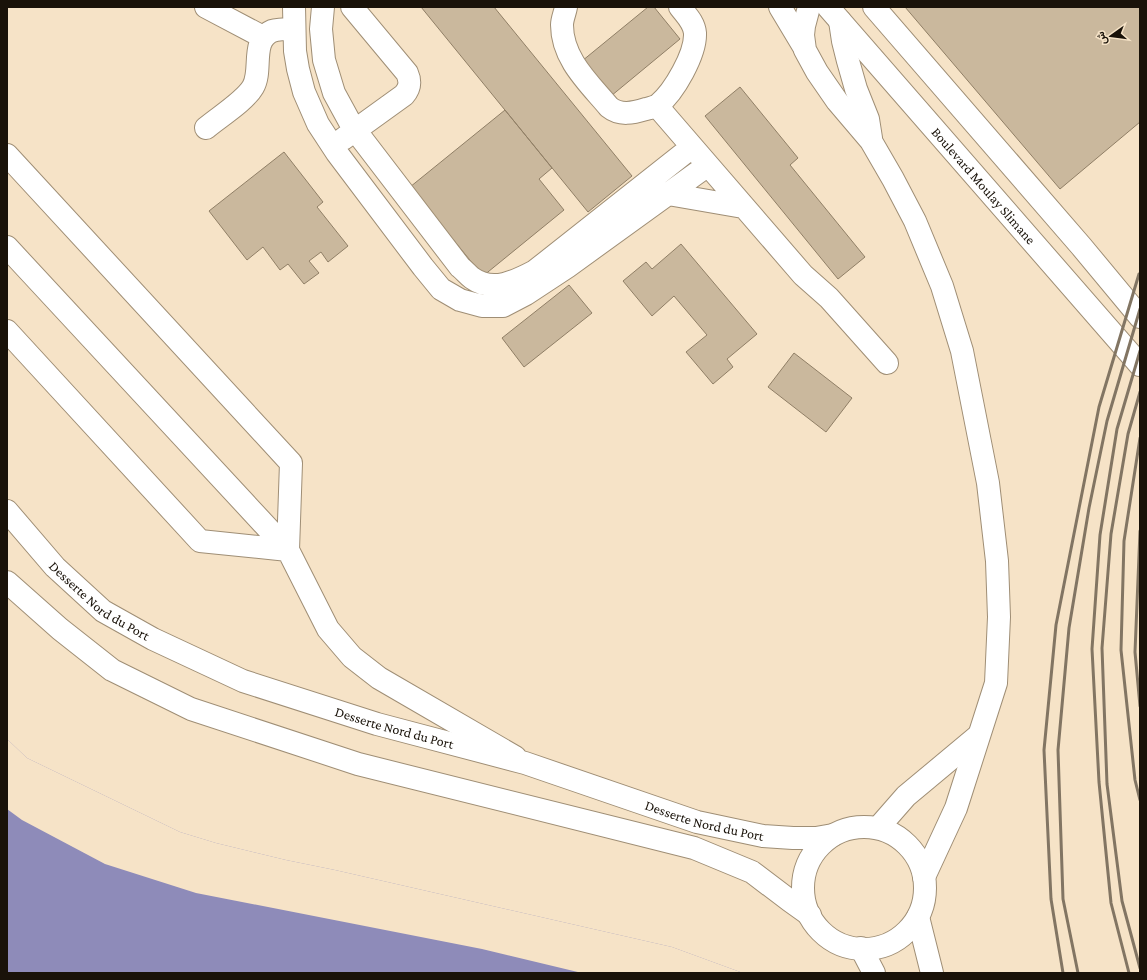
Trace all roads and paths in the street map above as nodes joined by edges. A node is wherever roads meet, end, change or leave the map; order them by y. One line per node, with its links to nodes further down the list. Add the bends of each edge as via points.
1 (206, 7): 12 (main road)
2 (294, 7): 11 (main road)
3 (322, 7): 16 (main road, via 324,60 334,93)
4 (352, 7): 16 (main road, via 406,73 410,85 404,95)
5 (566, 7): 14 (main road, via 562,24 566,49 609,107 624,114)
6 (680, 7): 14 (main road, via 692,22 695,32 694,45 681,74)
7 (780, 7): 13 (main road)
8 (809, 7): 13 (main road, via 803,36)
9 (874, 7): 26 (main road)
10 (837, 12): 17 (main road, via 856,89 868,119); 29 (main road, Boulevard Moulay Slimane)
11 (294, 28): 12 (main road, via 273,31); 18 (main road, via 295,51 304,92 318,124)
12 (263, 37): 15 (main road, via 258,47 257,73 253,87 244,98)
13 (805, 50): 17 (main road, via 837,101)
14 (657, 106): 19 (main road)
15 (206, 128)
16 (356, 130): 18 (main road); 25 (main road, via 460,267 472,278 498,285)
17 (871, 141): 33 (main road, via 915,221 942,286 962,351 988,483 997,561 999,617 996,682)
18 (333, 147): 25 (main road, via 441,289 460,300 482,306 503,306)
19 (692, 147): 21 (main road); 25 (main road)
20 (7, 155): 31 (main road, via 291,463)
21 (708, 165): 22 (main road); 23 (main road)
22 (668, 194): 23 (main road); 25 (main road, via 567,267)
23 (743, 206): 28 (main road, via 802,275 829,298)
24 (7, 247): 31 (main road)
25 (540, 276)
26 (1140, 317)
27 (7, 331): 31 (main road, via 200,541)
28 (887, 363)
29 (1140, 365)
30 (7, 510): 34 (main road, Desserte Nord du Port, via 55,567 103,611 154,639 243,681 377,724)
31 (288, 550): 34 (main road, via 328,629 352,657 378,678)
32 (7, 582): 38 (main road, via 112,670 191,708 358,764 694,848 752,872)
33 (978, 736): 35 (main road, via 906,796); 37 (main road, via 956,808)
34 (525, 763): 36 (main road, Desserte Nord du Port, via 697,822 763,836 816,838)
35 (878, 828): 36 (main road, via 848,829); 37 (main road, via 892,833 913,851)
36 (833, 835): 38 (main road, via 821,844 806,870 805,900)
37 (924, 877): 39 (main road, via 923,904)
38 (810, 915): 40 (main road, via 817,926 836,942)
39 (918, 917): 40 (main road, via 900,937 888,944 875,948); 42 (main road)
40 (861, 948): 41 (main road)
41 (874, 973)
42 (932, 973)

